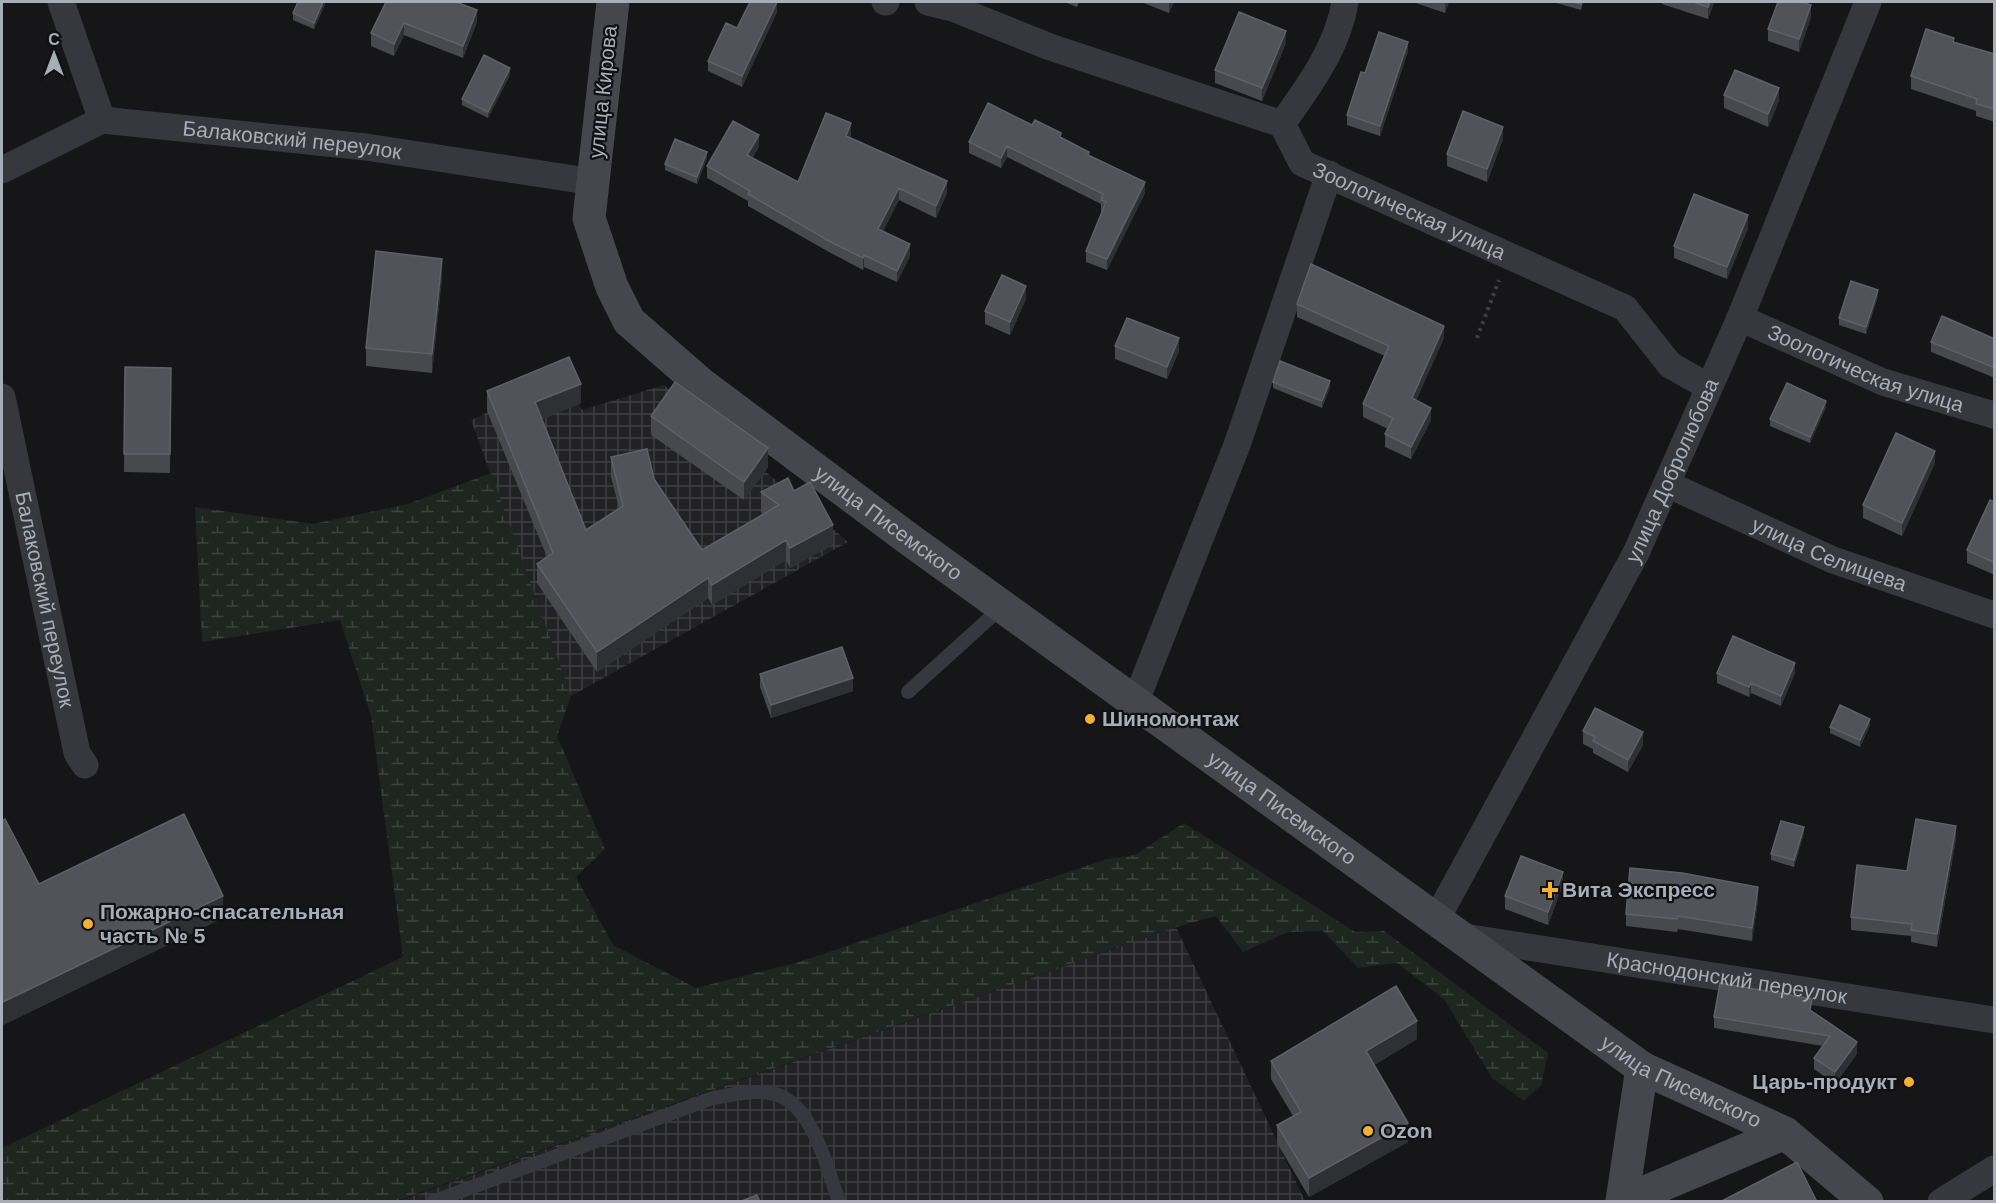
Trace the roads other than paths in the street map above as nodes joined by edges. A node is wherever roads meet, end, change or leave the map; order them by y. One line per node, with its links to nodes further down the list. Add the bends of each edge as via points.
1 (61, 2): 6 (street)
2 (613, 2): 10 (main road, улица Кирова)
3 (928, 2): 7 (street)
4 (1346, 2): 7 (street, via 1342,23 1315,78)
5 (1868, 2): 11 (street, улица Добролюбова)
6 (102, 120): 8 (street); 10 (street, Балаковский переулок, via 366,147)
7 (1282, 124): 9 (street, Зоологическая улица, via 1302,163)
8 (2, 170)
9 (1329, 174): 12 (street, Зоологическая улица, via 1624,308 1670,364); 19 (street, via 1237,445)
10 (594, 182): 16 (main road, улица Писемского, via 590,218 612,287 629,321 700,383)
11 (1740, 318): 12 (street, улица Добролюбова); 14 (street, Зоологическая улица, via 1883,382)
12 (1709, 387): 15 (street, улица Добролюбова)
13 (2, 397): 20 (street, Балаковский переулок, via 78,753)
14 (1995, 415)
15 (1667, 484): 17 (street, улица Селищева, via 1833,560); 21 (street, улица Добролюбова)
16 (1002, 607): 18 (lane); 19 (main road, улица Писемского)
17 (1995, 615)
18 (908, 692)
19 (1135, 704): 21 (main road, улица Писемского)
20 (85, 765)
21 (1447, 928): 22 (street, Краснодонский переулок); 23 (main road, улица Писемского)
22 (1995, 1020)
23 (1642, 1068): 24 (main road, улица Писемского); 26 (main road)
24 (1785, 1133): 26 (main road); 29 (main road, улица Писемского)
25 (1995, 1169): 30 (street)
26 (1622, 1201)
27 (432, 1202): 28 (lane, via 710,1099 772,1092 794,1104 812,1127)
28 (839, 1202)
29 (1867, 1202)
30 (1941, 1202)

